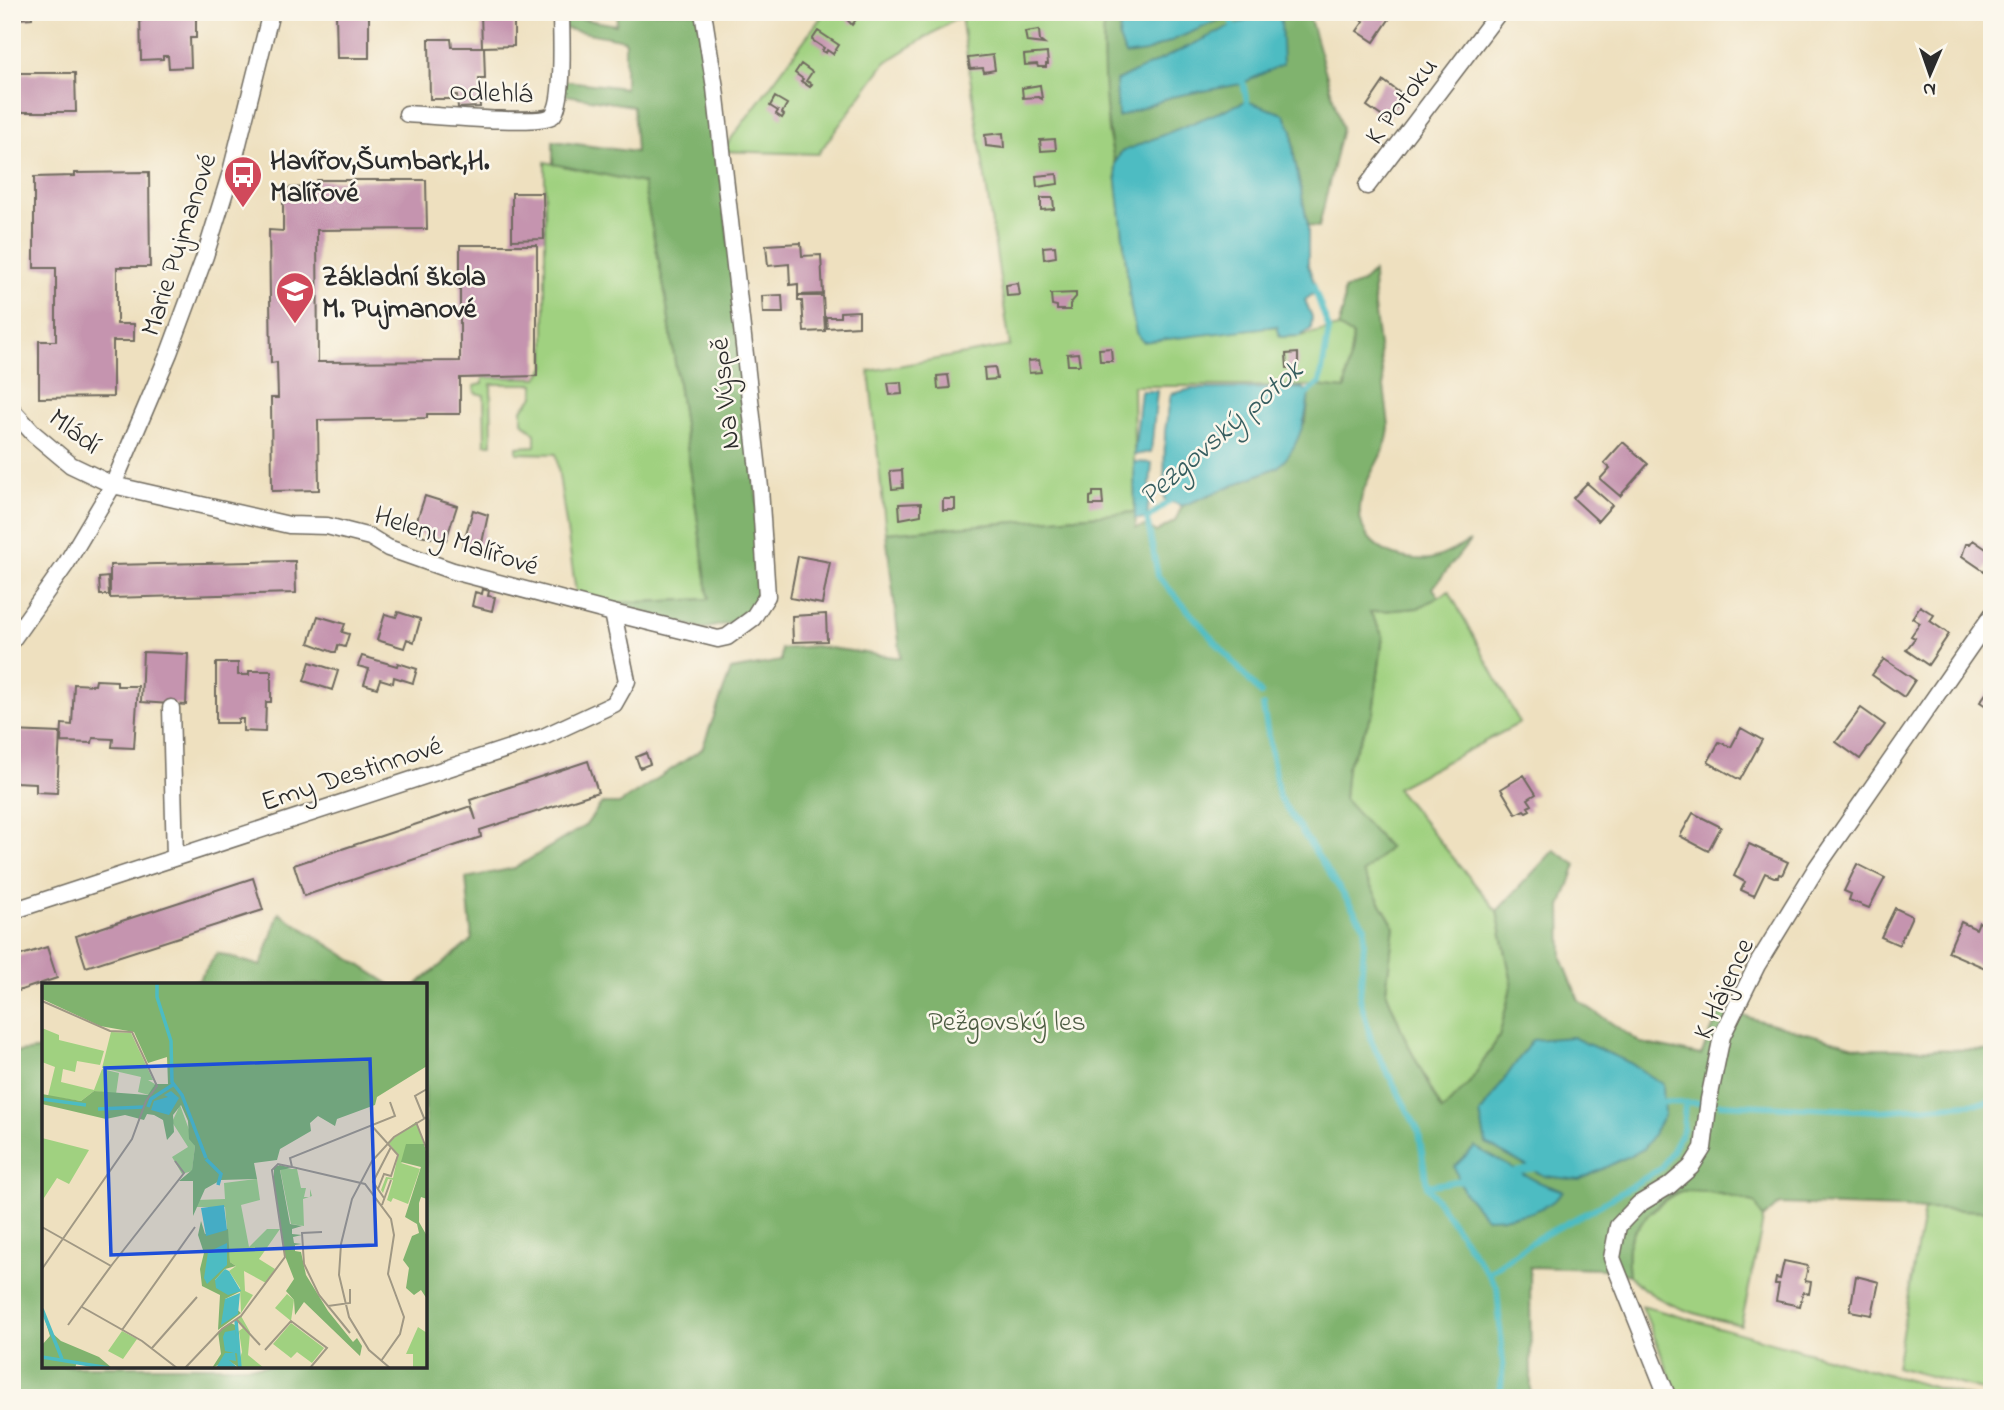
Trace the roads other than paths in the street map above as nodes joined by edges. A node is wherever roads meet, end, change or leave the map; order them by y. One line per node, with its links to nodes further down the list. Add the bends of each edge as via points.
1 (271, 12): 8 (street, Marie Pujmanové, via 205,256)
2 (561, 12): 5 (street, Odlehlá, via 559,94 555,113 548,119)
3 (703, 12): 9 (street, Na Výspě, via 760,488 767,596 753,618 718,639)
4 (1499, 12): 6 (street, K Potoku)
5 (407, 114)
6 (1367, 186)
7 (12, 410): 8 (street, Mládí, via 71,465)
8 (113, 485): 9 (street, Heleny Malířové, via 289,525 327,526 370,537 387,548 453,570); 11 (street, Marie Pujmanové, via 66,564)
9 (613, 613): 13 (street, Emy Destinnové, via 626,681 614,704 543,737)
10 (1992, 615): 15 (street, K Hájence, via 1817,867 1757,965 1722,1037 1703,1148 1691,1167 1670,1186 1639,1203 1618,1226 1612,1258)
11 (12, 640)
12 (171, 708): 13 (street)
13 (175, 857): 14 (street, Emy Destinnové)
14 (12, 911)
15 (1668, 1398)

